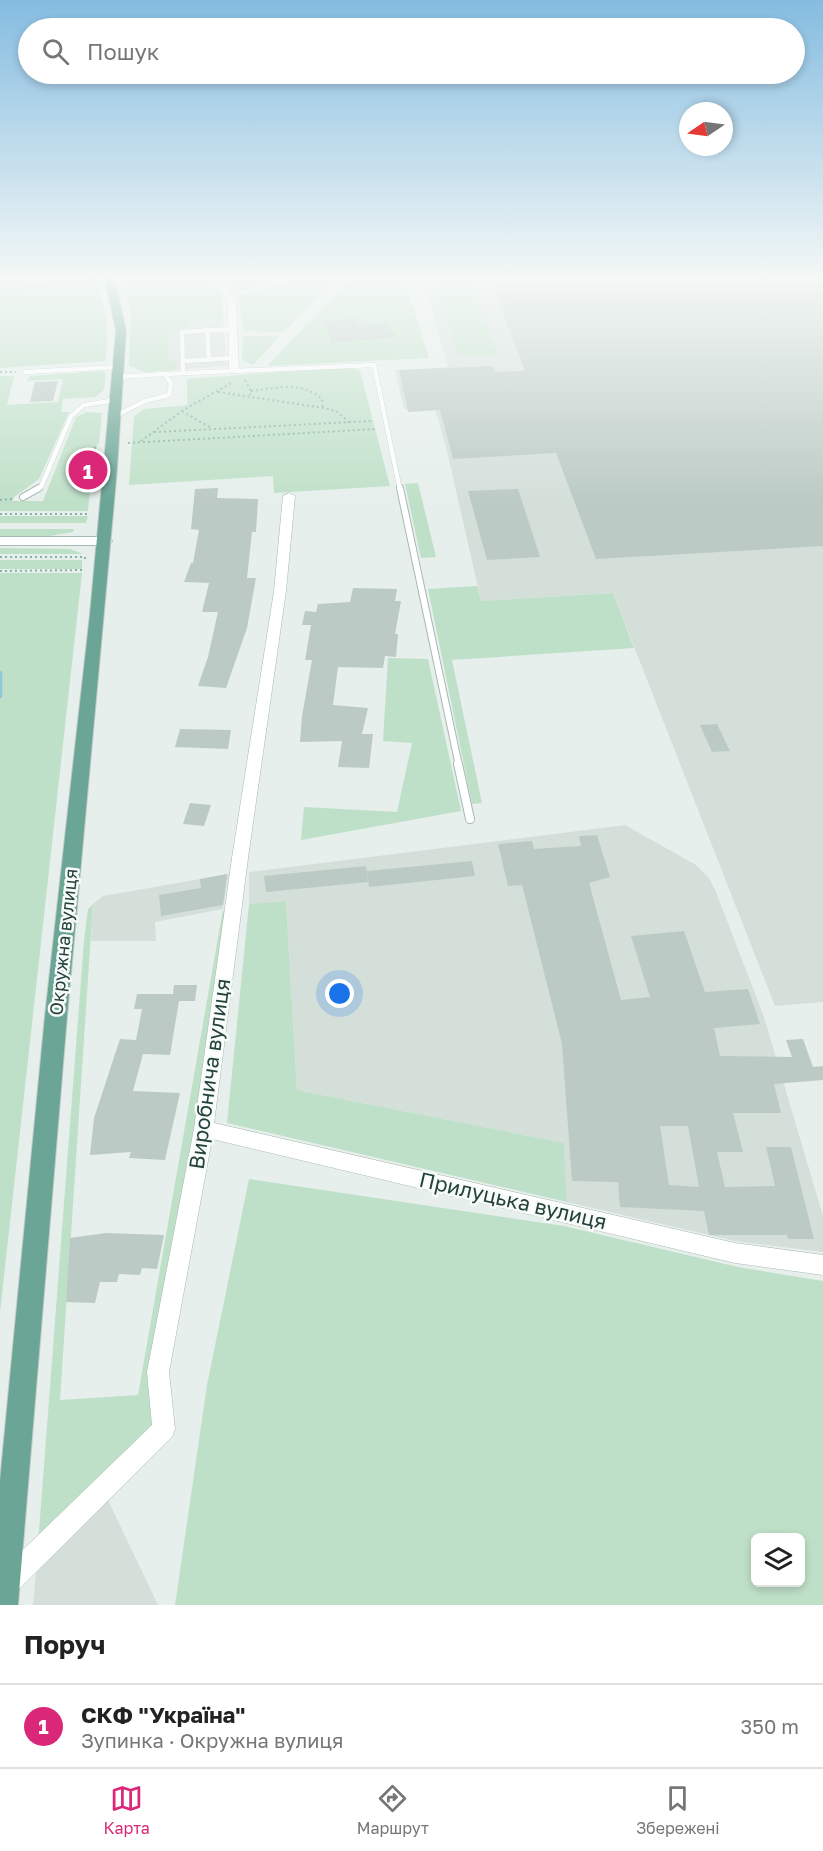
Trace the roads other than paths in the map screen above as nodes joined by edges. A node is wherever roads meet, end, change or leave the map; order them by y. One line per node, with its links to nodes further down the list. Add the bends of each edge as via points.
1 (119, 354): 9 (main road, Окружна вулиця)
2 (183, 354): 7 (lane)
3 (209, 354): 6 (lane)
4 (234, 354): 5 (street)
5 (234, 358): 6 (lane); 11 (street)
6 (209, 360): 7 (lane)
7 (183, 362): 10 (lane)
8 (25, 372): 9 (lane)
9 (118, 372): 12 (lane); 13 (main road, Окружна вулиця)
10 (183, 373): 11 (lane); 12 (lane)
11 (238, 373): 19 (lane, via 374,364)
12 (165, 374): 14 (lane, via 171,384 169,395)
13 (116, 400): 14 (main road, Окружна вулиця); 16 (lane, via 84,405 71,416 41,487)
14 (115, 416): 18 (main road, Окружна вулиця)
15 (289, 496): 20 (street, Виробнича вулиця, via 280,591)
16 (23, 497)
17 (0, 541): 18 (street)
18 (105, 541): 22 (main road, Окружна вулиця, via 56,1016)
19 (470, 819)
20 (204, 1129): 21 (street, Прилуцька вулиця, via 735,1253); 22 (street, Виробнича вулиця, via 158,1372 164,1430)
21 (823, 1264)
22 (4, 1595)

